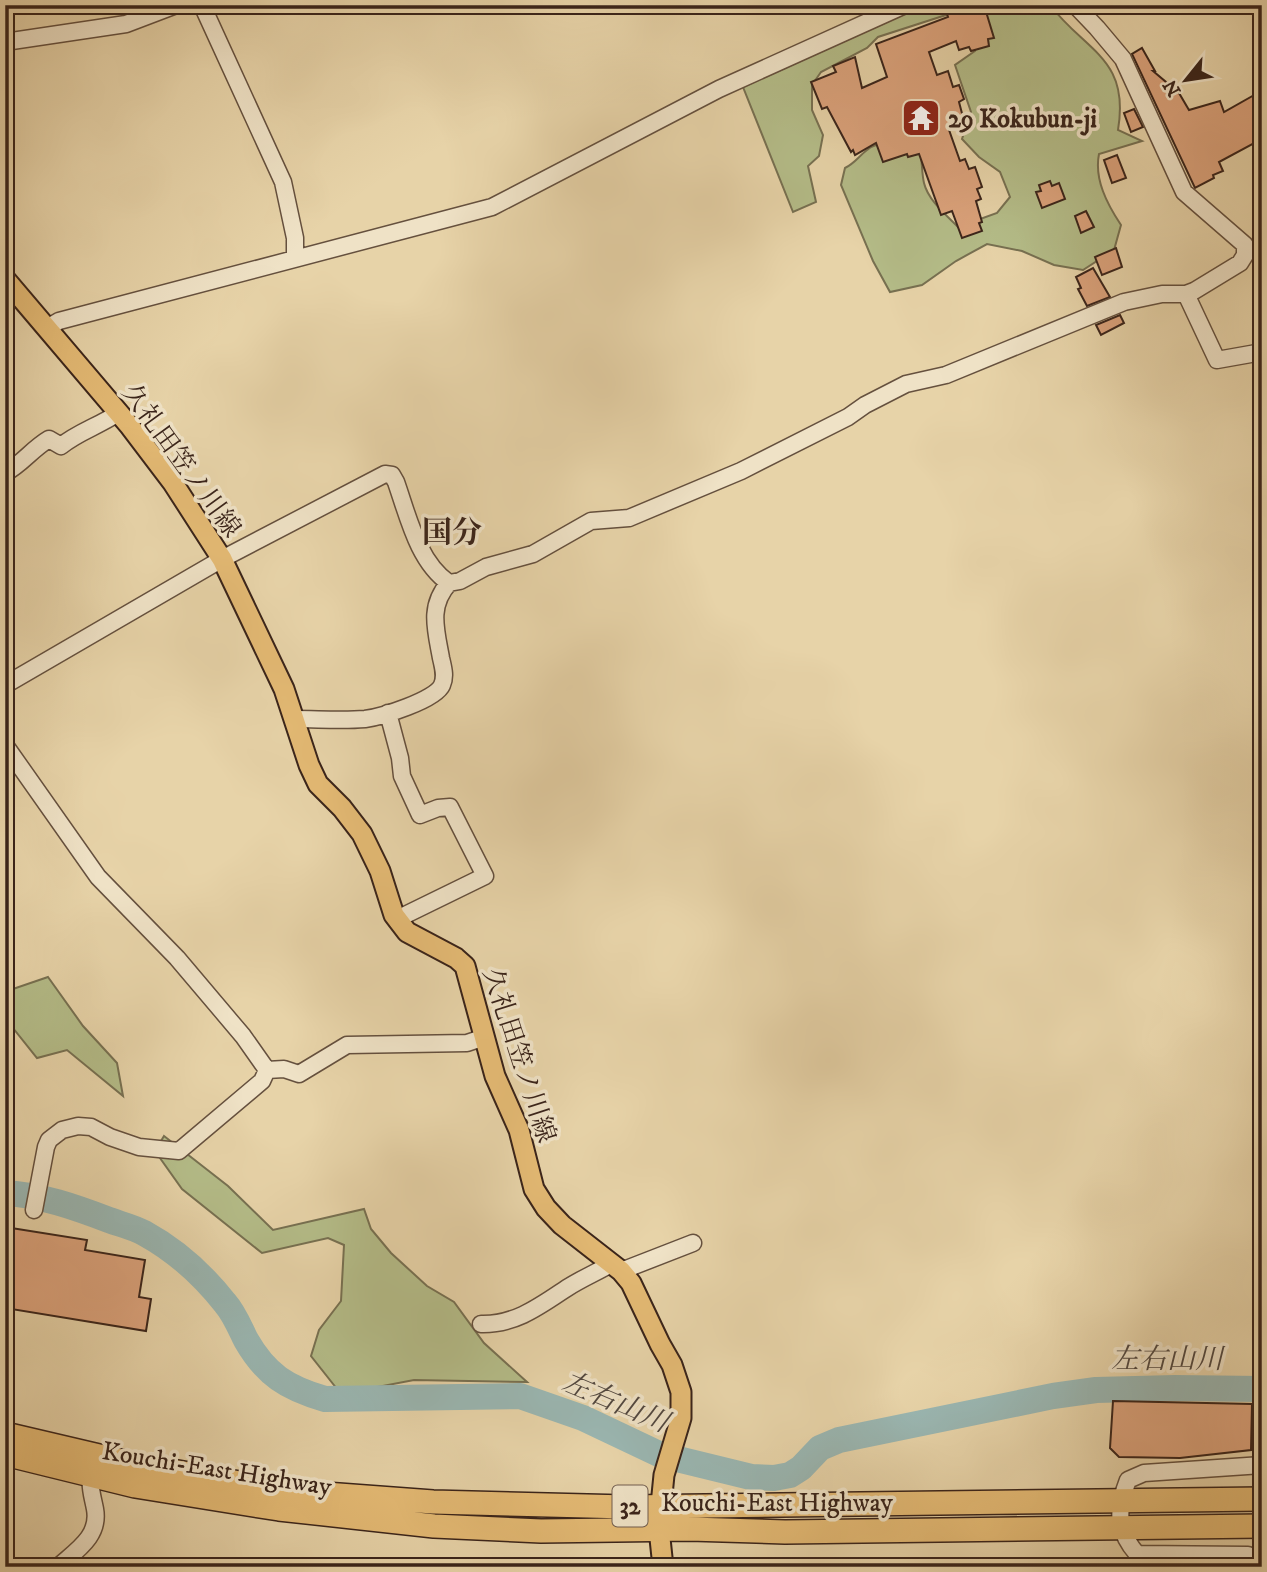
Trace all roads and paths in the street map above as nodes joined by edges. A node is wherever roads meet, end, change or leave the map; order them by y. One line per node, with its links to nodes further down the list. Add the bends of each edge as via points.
1 (176, 5): 5 (street, via 126,24)
2 (202, 5): 6 (street, via 283,182)
3 (905, 5): 6 (street, via 719,89 492,207)
4 (1075, 5): 8 (street, via 1123,59 1184,192 1245,245 1245,255 1233,269)
5 (5, 42)
6 (295, 258): 9 (street)
7 (5, 279): 9 (main road, 久礼田笠ノ川線)
8 (1185, 294): 10 (street, via 1217,360); 14 (street, via 1124,302 946,375 906,384 741,471 629,518 591,521 533,554)
9 (47, 328): 11 (main road, 久礼田笠ノ川線)
10 (1262, 352)
11 (118, 412): 12 (street, via 61,446 49,439); 13 (main road, 久礼田笠ノ川線, via 173,483)
12 (5, 473)
13 (222, 559): 14 (street, via 385,474 397,482 416,538 439,577); 15 (street); 17 (main road, 久礼田笠ノ川線)
14 (449, 583): 16 (street, via 440,592 433,620 444,673 442,687 413,705)
15 (5, 685)
16 (388, 713): 17 (street, via 368,719); 19 (street, via 402,776 420,816 450,807 485,876)
17 (295, 719): 19 (main road, 久礼田笠ノ川線, via 318,783 362,834)
18 (5, 745): 21 (street, via 98,877 177,958)
19 (397, 919): 20 (main road, 久礼田笠ノ川線, via 407,932 465,966)
20 (485, 1037): 21 (street, via 467,1043 347,1045 299,1074); 24 (main road, 久礼田笠ノ川線, via 495,1076 519,1130 534,1189 562,1225)
21 (267, 1070): 22 (street, via 262,1081 179,1151 139,1147 91,1127 62,1130 46,1147)
22 (36, 1202)
23 (693, 1242): 24 (street)
24 (616, 1268): 25 (street, via 570,1286 531,1312); 32 (main road, 久礼田笠ノ川線, via 639,1298 681,1392 681,1418 664,1475)
25 (481, 1324)
26 (5, 1434): 32 (highway, Kouchi-East Highway / 32, via 133,1464 285,1491 433,1502)
27 (5, 1454): 29 (highway, Kouchi-East Highway / 32)
28 (1262, 1465): 31 (street, via 1144,1473 1128,1480)
29 (91, 1476): 35 (highway, Kouchi-East Highway / 32, via 279,1510 434,1526 541,1531); 36 (street, via 97,1522 93,1533)
30 (1262, 1499): 31 (highway, Kouchi-East Highway / 32)
31 (1120, 1501): 32 (highway, Kouchi-East Highway / 32); 34 (street)
32 (661, 1505): 35 (main road, 久礼田笠ノ川線)
33 (1261, 1526): 34 (highway, Kouchi-East Highway / 32)
34 (1121, 1527): 35 (highway, Kouchi-East Highway / 32, via 785,1532); 38 (street, via 1137,1554 1248,1555)
35 (659, 1529): 37 (main road, 久礼田笠ノ川線)
36 (58, 1567)
37 (663, 1567)
38 (1238, 1567)

